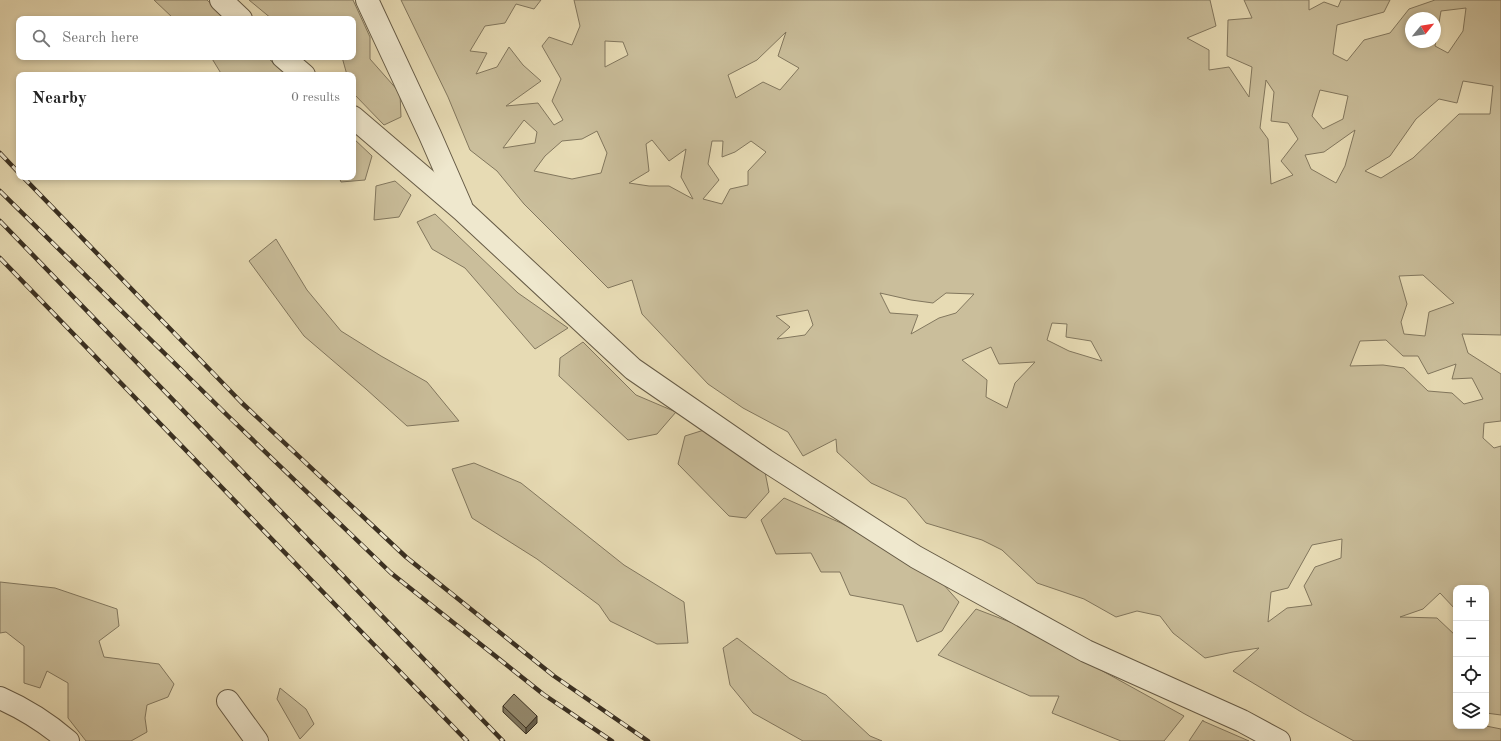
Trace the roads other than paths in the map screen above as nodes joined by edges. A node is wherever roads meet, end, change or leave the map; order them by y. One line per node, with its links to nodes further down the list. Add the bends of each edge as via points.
1 (221, 0): 3 (lane)
2 (367, 0): 7 (lane)
3 (237, 16)
4 (286, 60): 5 (lane)
5 (300, 72)
6 (356, 120): 7 (lane)
7 (463, 211): 12 (lane, via 633,370 771,464 916,557 1086,651 1242,721)
8 (0, 698): 10 (lane, via 54,728)
9 (228, 701): 11 (lane)
10 (68, 741)
11 (257, 741)
12 (1279, 741)

